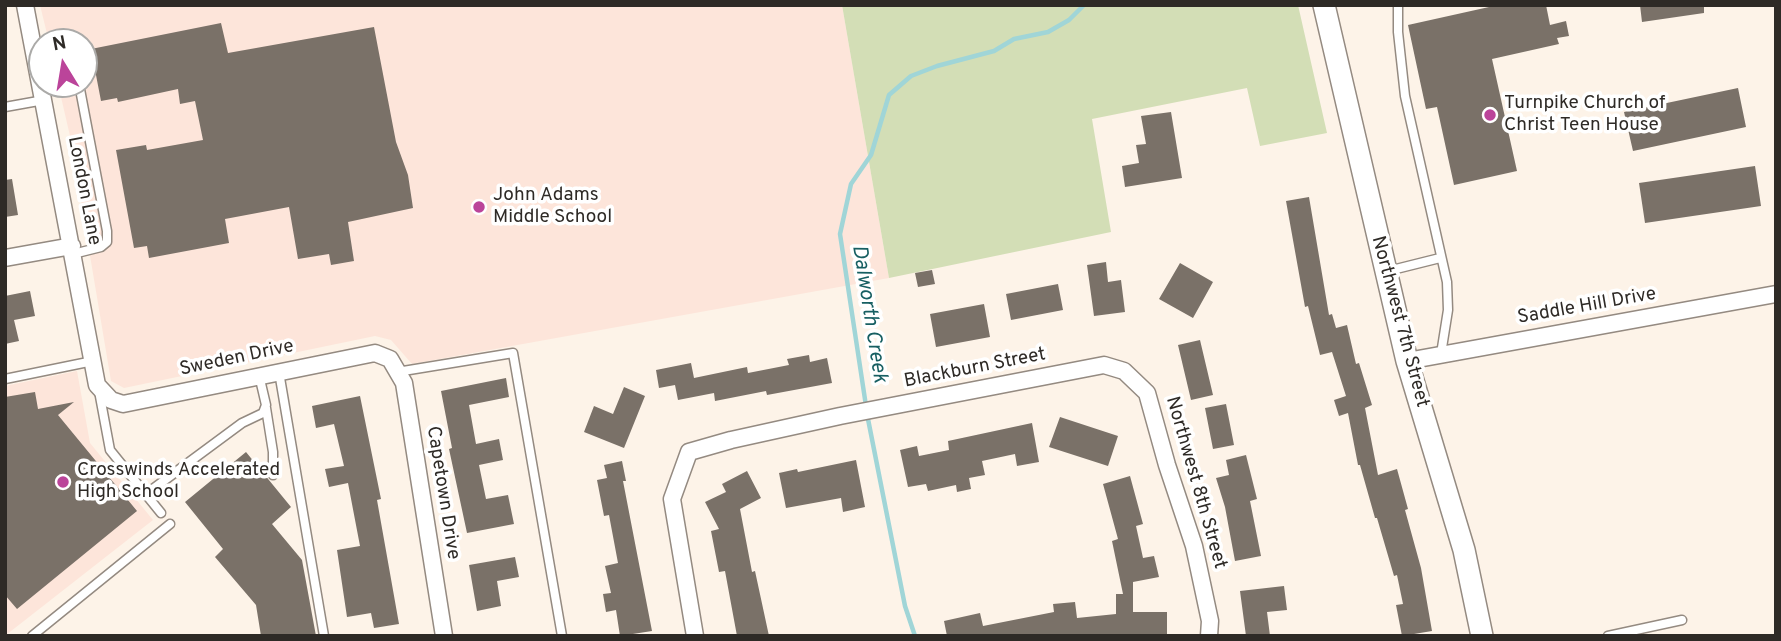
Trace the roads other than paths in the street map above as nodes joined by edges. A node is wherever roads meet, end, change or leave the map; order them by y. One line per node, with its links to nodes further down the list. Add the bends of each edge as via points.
1 (25, 5): 4 (street, London Lane)
2 (1324, 5): 11 (street, Northwest 7th Street)
3 (1398, 5): 10 (lane, via 1402,70)
4 (30, 28)
5 (82, 98): 8 (lane, via 107,242)
6 (44, 100): 7 (lane); 8 (street, London Lane)
7 (5, 107)
8 (73, 250): 9 (street); 14 (street, London Lane)
9 (5, 258)
10 (1440, 258): 11 (lane); 13 (lane, via 1448,310)
11 (1385, 271): 15 (street, Northwest 7th Street)
12 (1776, 294): 13 (street, Saddle Hill Drive)
13 (1441, 354): 15 (street, Saddle Hill Drive)
14 (93, 361): 20 (lane); 21 (street, London Lane)
15 (1406, 361): 34 (street, Northwest 7th Street, via 1464,550)
16 (393, 365): 18 (street, Sweden Drive, via 376,353); 30 (street, Capetown Drive, via 404,383); 31 (lane, via 513,353)
17 (1104, 365): 32 (street, Blackburn Street, via 840,416 690,452 672,499); 33 (street, Northwest 8th Street, via 1124,371 1147,393 1194,546)
18 (279, 372): 19 (street, Sweden Drive); 29 (lane)
19 (259, 376): 21 (street, Sweden Drive, via 123,404 111,400); 22 (lane)
20 (5, 379)
21 (97, 385): 24 (lane, via 110,450)
22 (266, 405): 23 (lane); 24 (lane, via 263,413 242,423)
23 (273, 475)
24 (146, 494): 25 (lane)
25 (161, 513)
26 (170, 524): 28 (lane)
27 (1682, 620): 35 (lane)
28 (32, 636)
29 (324, 636)
30 (444, 636)
31 (562, 636)
32 (695, 636)
33 (1209, 636)
34 (1482, 636)
35 (1608, 636)

